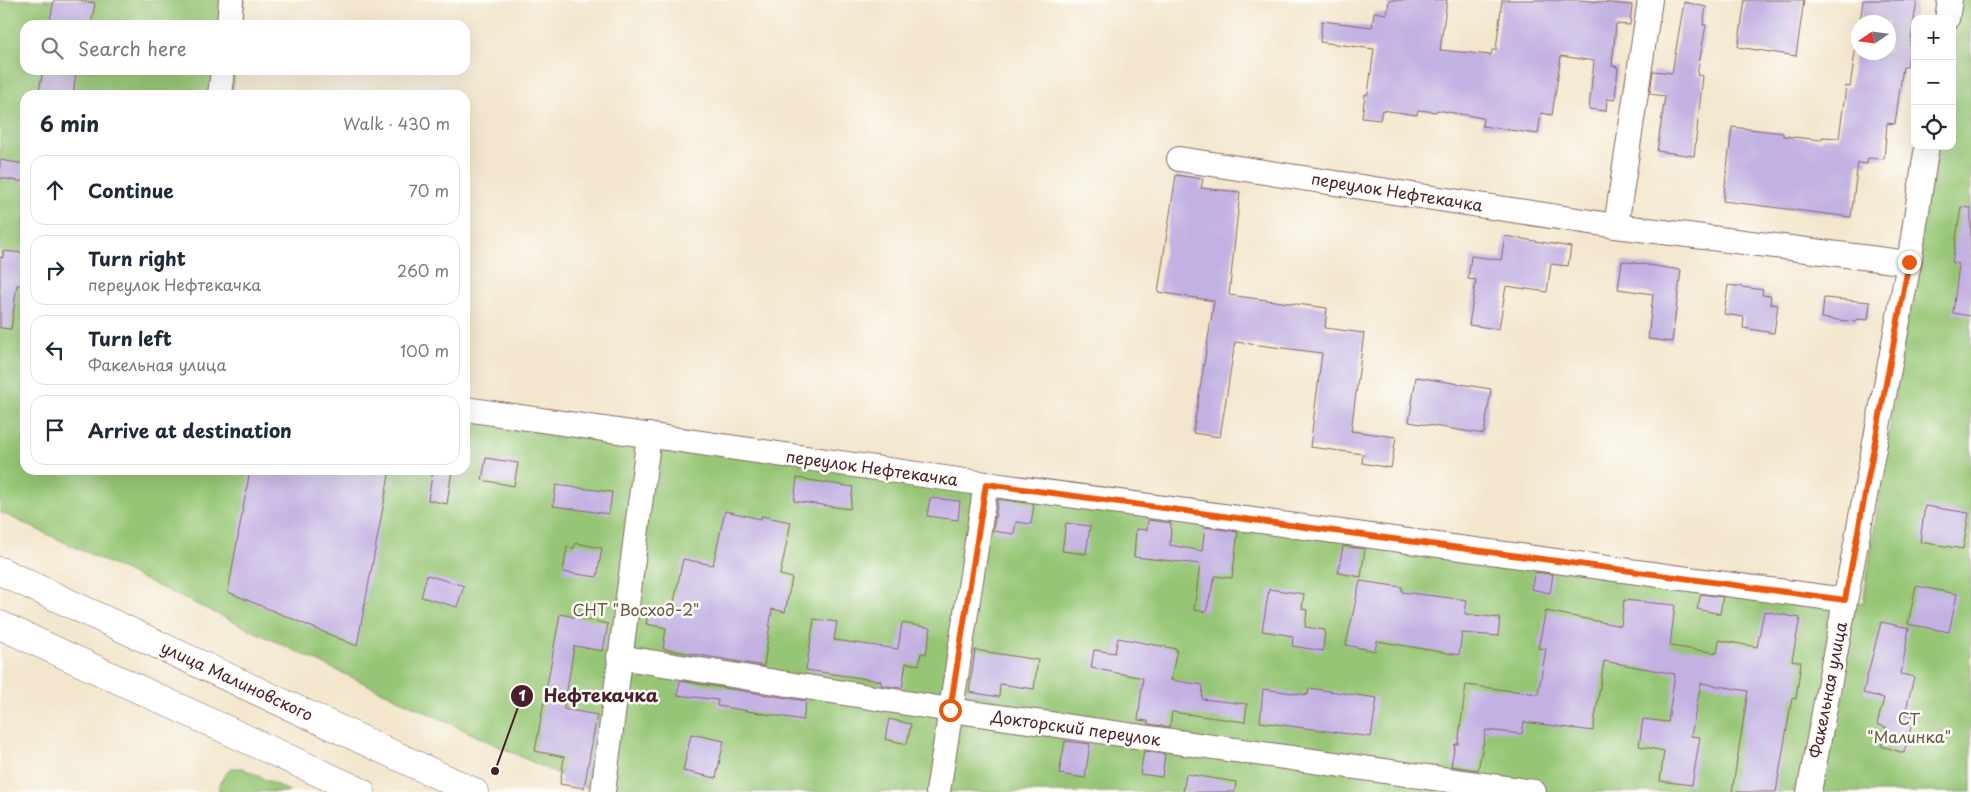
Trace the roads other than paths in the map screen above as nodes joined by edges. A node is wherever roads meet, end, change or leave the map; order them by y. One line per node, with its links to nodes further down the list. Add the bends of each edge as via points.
1 (232, 0): 5 (street)
2 (1650, 0): 10 (street)
3 (1950, 0): 4 (street)
4 (1948, 15)
5 (229, 20)
6 (222, 75): 7 (street)
7 (221, 90)
8 (1926, 150): 11 (street, Факельная улица)
9 (1179, 159): 10 (street, переулок Нефтекачка)
10 (1616, 226): 11 (street, переулок Нефтекачка)
11 (1909, 262): 16 (street, Факельная улица)
12 (470, 410): 13 (street, переулок Нефтекачка)
13 (649, 435): 14 (street, переулок Нефтекачка); 18 (street)
14 (986, 484): 16 (street, переулок Нефтекачка); 19 (street)
15 (0, 571): 21 (highway, улица Малиновского)
16 (1845, 600): 25 (street, Факельная улица)
17 (0, 625): 20 (highway)
18 (619, 657): 19 (street, Докторский переулок); 22 (street)
19 (950, 710): 23 (street); 24 (street, Докторский переулок)
20 (361, 792)
21 (474, 792)
22 (603, 792)
23 (938, 792)
24 (1534, 792)
25 (1809, 792)

